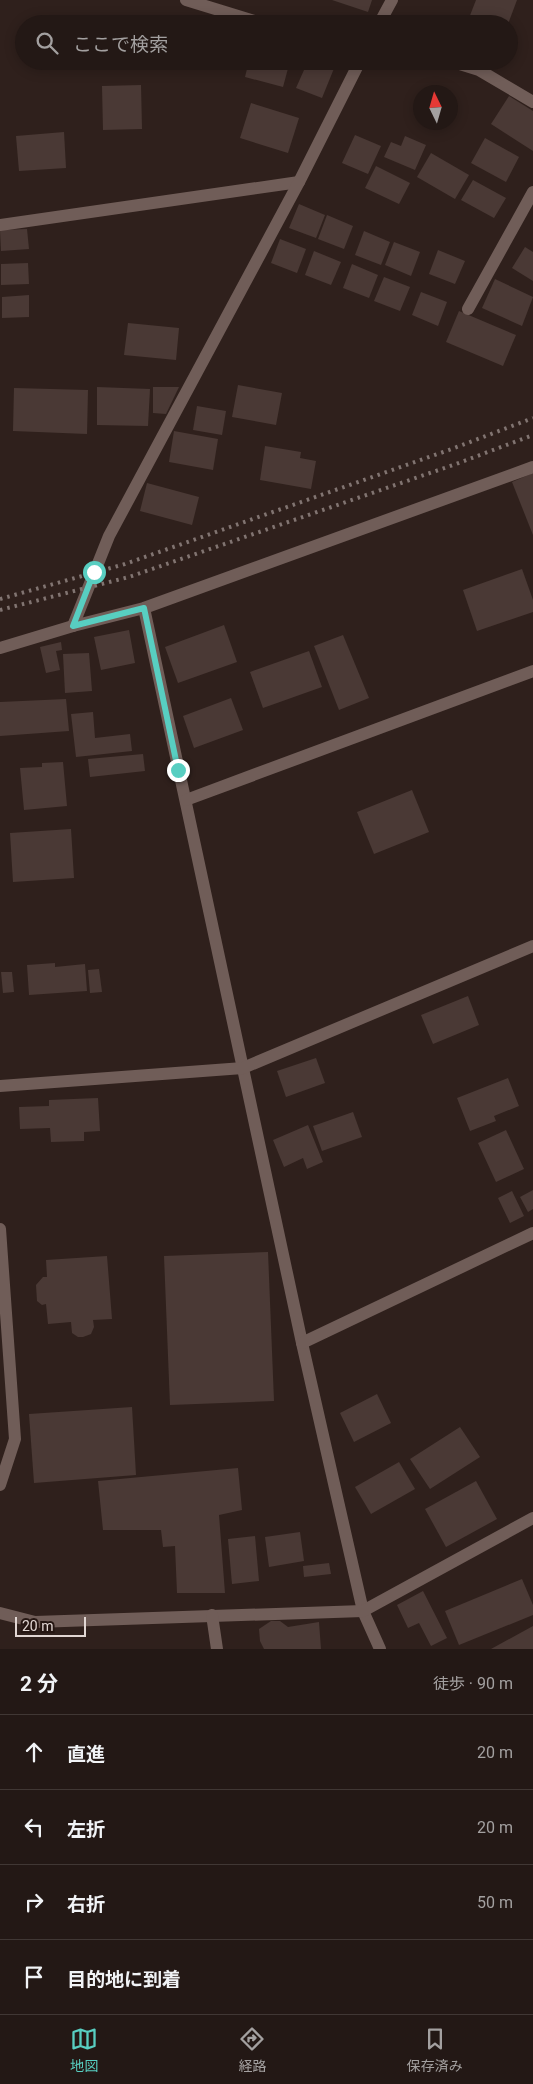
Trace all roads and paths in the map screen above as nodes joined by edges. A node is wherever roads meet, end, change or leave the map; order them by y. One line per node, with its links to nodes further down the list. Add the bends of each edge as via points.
1 (186, 0): 3 (street)
2 (392, 0): 4 (street)
3 (235, 15)
4 (384, 15)
5 (355, 70): 8 (street)
6 (479, 70): 7 (street)
7 (533, 102)
8 (298, 182): 10 (street); 14 (street, via 109,536)
9 (533, 192): 11 (street)
10 (0, 225)
11 (468, 309)
12 (533, 467): 13 (street)
13 (144, 608): 14 (street); 17 (street)
14 (73, 626): 15 (street)
15 (0, 648)
16 (533, 671): 17 (street)
17 (186, 800): 19 (street)
18 (533, 946): 19 (street)
19 (243, 1068): 20 (street); 23 (street)
20 (0, 1086)
21 (0, 1229): 24 (street, via 15,1439)
22 (533, 1232): 23 (street)
23 (302, 1343): 26 (street)
24 (0, 1485)
25 (533, 1518): 26 (street)
26 (363, 1611): 28 (street); 30 (street)
27 (0, 1613): 28 (street, via 35,1622)
28 (212, 1615): 29 (street)
29 (217, 1649)
30 (380, 1649)

